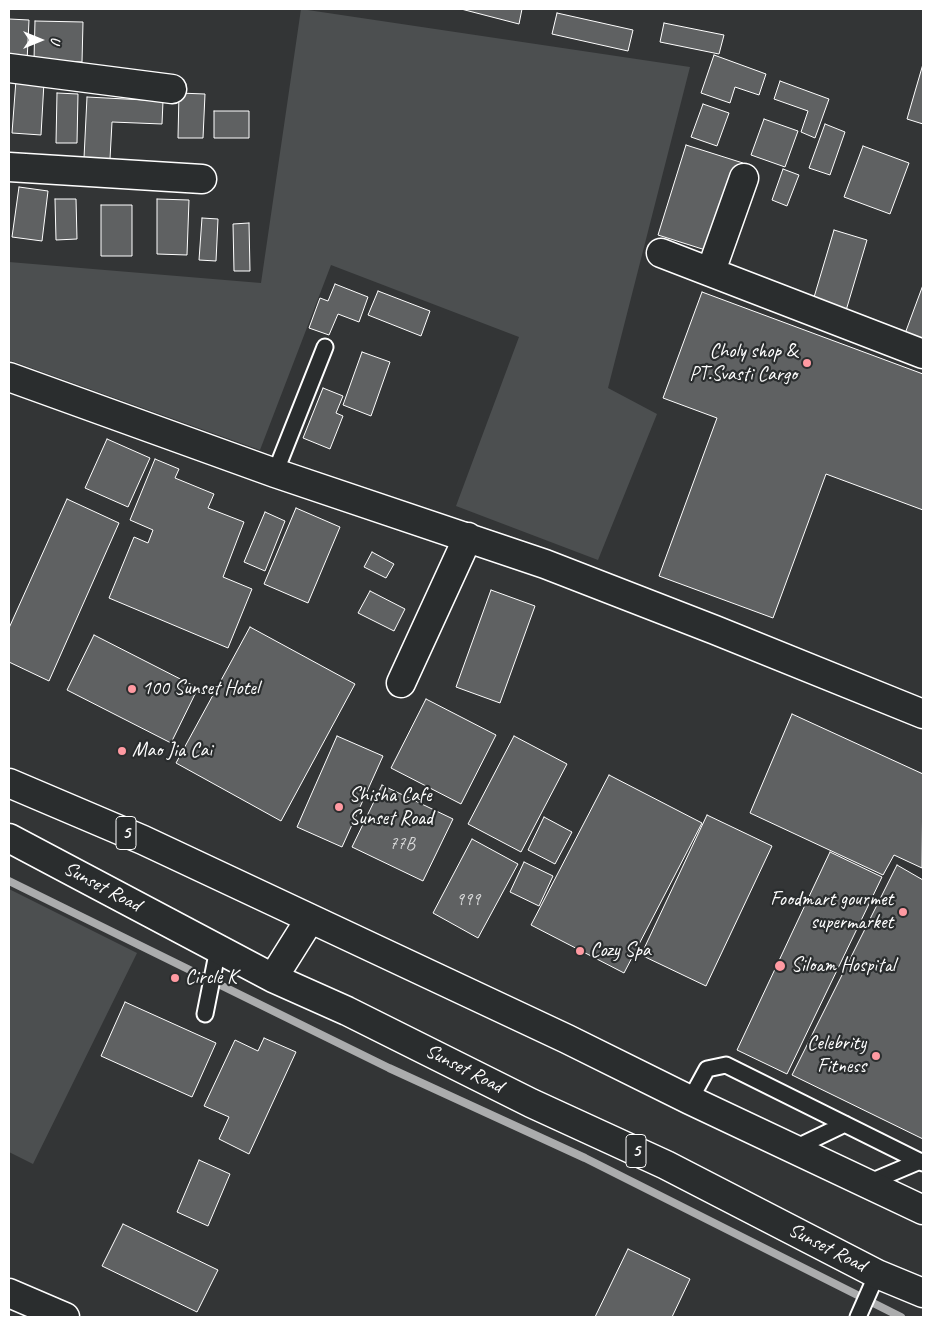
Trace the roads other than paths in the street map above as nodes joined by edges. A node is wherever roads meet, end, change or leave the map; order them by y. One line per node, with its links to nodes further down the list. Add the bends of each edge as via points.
1 (9, 68): 2 (main road)
2 (172, 89)
3 (9, 167): 5 (main road)
4 (744, 178): 7 (main road)
5 (202, 179)
6 (661, 253): 7 (main road)
7 (711, 271): 9 (main road)
8 (326, 347): 11 (lane)
9 (923, 354)
10 (9, 377): 11 (main road)
11 (275, 473): 12 (main road)
12 (468, 537): 13 (main road); 14 (main road, via 706,626)
13 (401, 683)
14 (923, 714)
15 (9, 782): 17 (main road, 5, via 143,840)
16 (9, 838): 18 (main road, Sunset Road / 5)
17 (310, 919): 19 (main road); 21 (main road, 5)
18 (218, 948): 19 (main road, Sunset Road / 5); 20 (lane)
19 (273, 978): 27 (main road, Sunset Road / 5, via 666,1165)
20 (205, 1014)
21 (690, 1100): 22 (lane, via 706,1069 726,1065); 23 (main road, 5)
22 (845, 1124): 23 (lane); 24 (lane)
23 (794, 1148): 25 (main road, 5)
24 (921, 1162): 25 (lane)
25 (868, 1183): 26 (main road, 5)
26 (923, 1210)
27 (877, 1274): 28 (main road, Sunset Road / 5); 31 (lane)
28 (923, 1293)
29 (9, 1294): 30 (main road)
30 (65, 1317)
31 (858, 1317)

